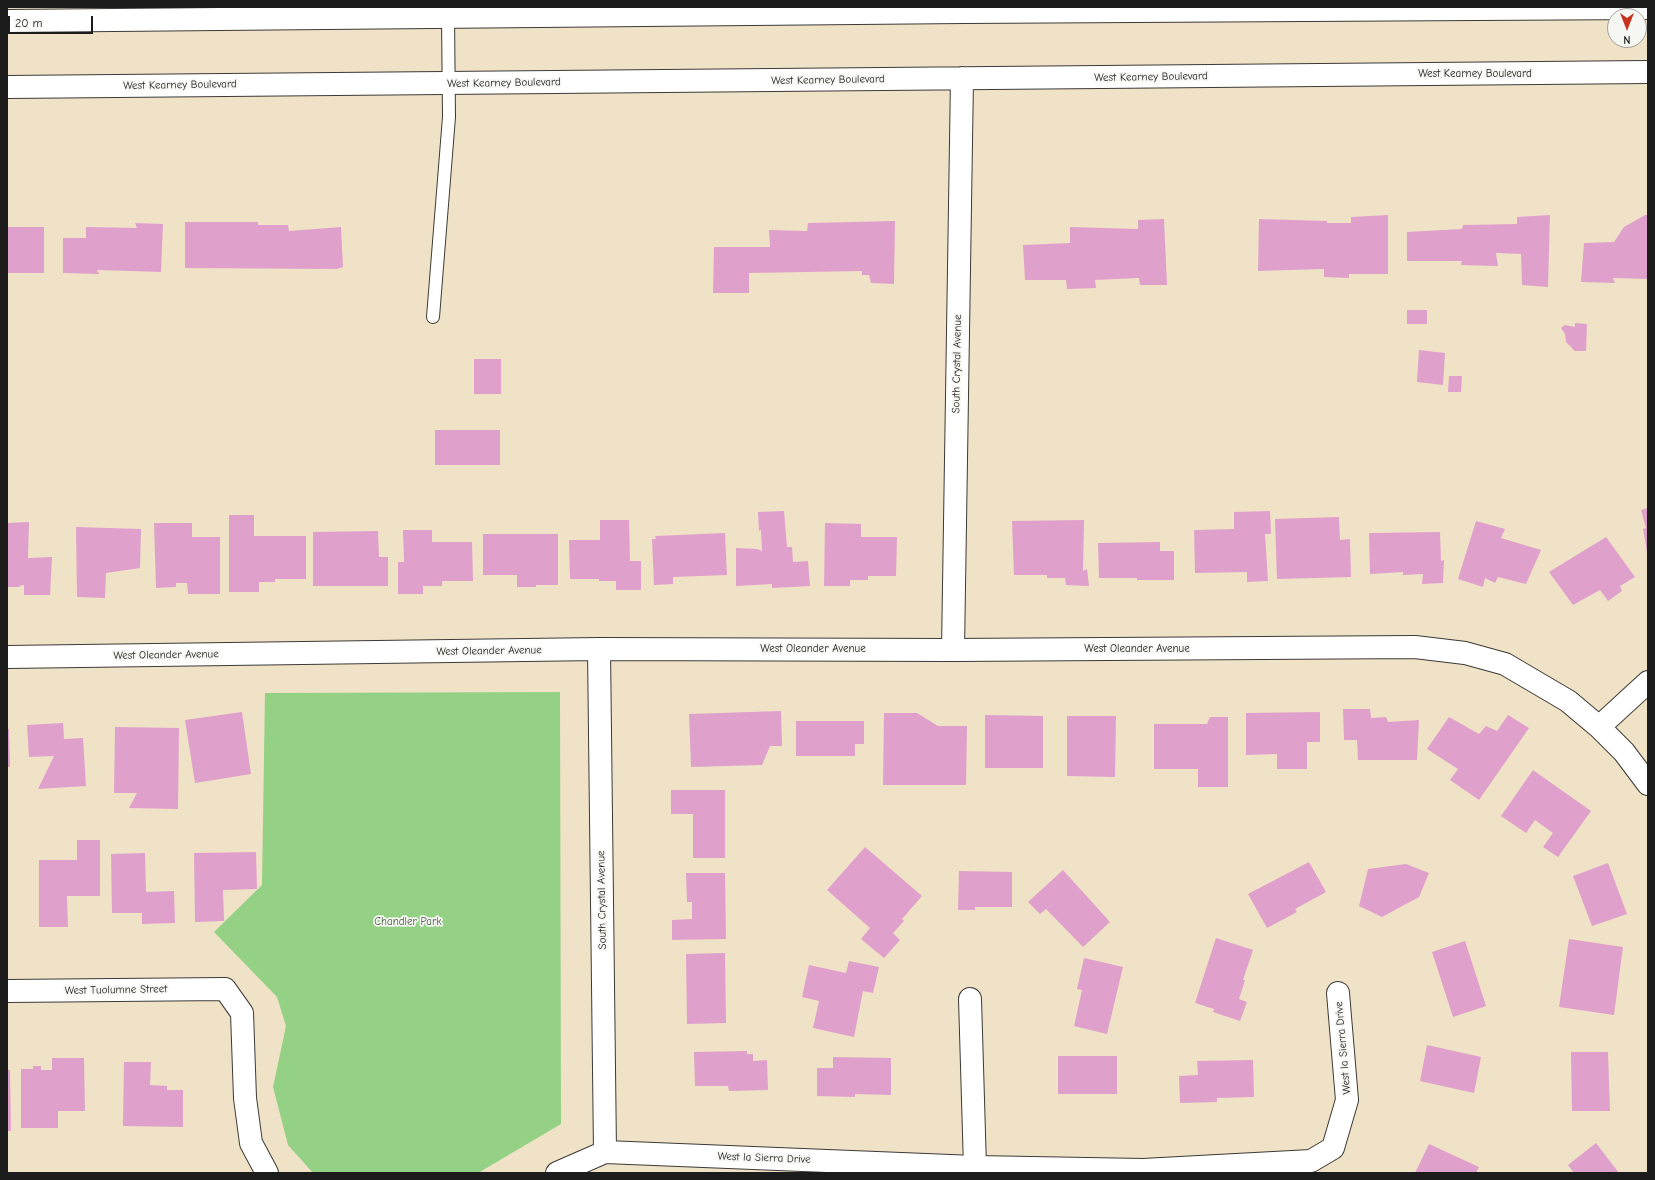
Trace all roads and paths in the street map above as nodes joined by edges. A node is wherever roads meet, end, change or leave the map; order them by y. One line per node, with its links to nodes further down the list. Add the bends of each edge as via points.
1 (1648, 8): 2 (street)
2 (506, 12): 3 (street)
3 (448, 16): 4 (street); 7 (lane)
4 (7, 20)
5 (1648, 72): 6 (street, West Kearney Boulevard)
6 (962, 78): 7 (street, West Kearney Boulevard); 11 (street, South Crystal Avenue)
7 (450, 83): 8 (street, West Kearney Boulevard); 9 (lane)
8 (7, 87)
9 (433, 317)
10 (599, 649): 11 (street, West Oleander Avenue); 12 (street, West Oleander Avenue); 19 (street, South Crystal Avenue)
11 (953, 650): 14 (street, West Oleander Avenue, via 1430,648 1465,653 1505,664 1568,701)
12 (7, 657)
13 (1648, 682): 14 (street)
14 (1598, 727): 15 (street, West Oleander Avenue, via 1624,752)
15 (1648, 784)
16 (7, 991): 21 (street, West Tuolumne Street, via 225,989 242,1012 245,1098 252,1143)
17 (1338, 993): 20 (street, West la Sierra Drive, via 1347,1100 1333,1148 1311,1161 1143,1170)
18 (970, 999): 20 (street)
19 (605, 1152): 20 (street, West la Sierra Drive); 22 (street, West la Sierra Drive)
20 (975, 1167)
21 (266, 1173)
22 (557, 1173)

